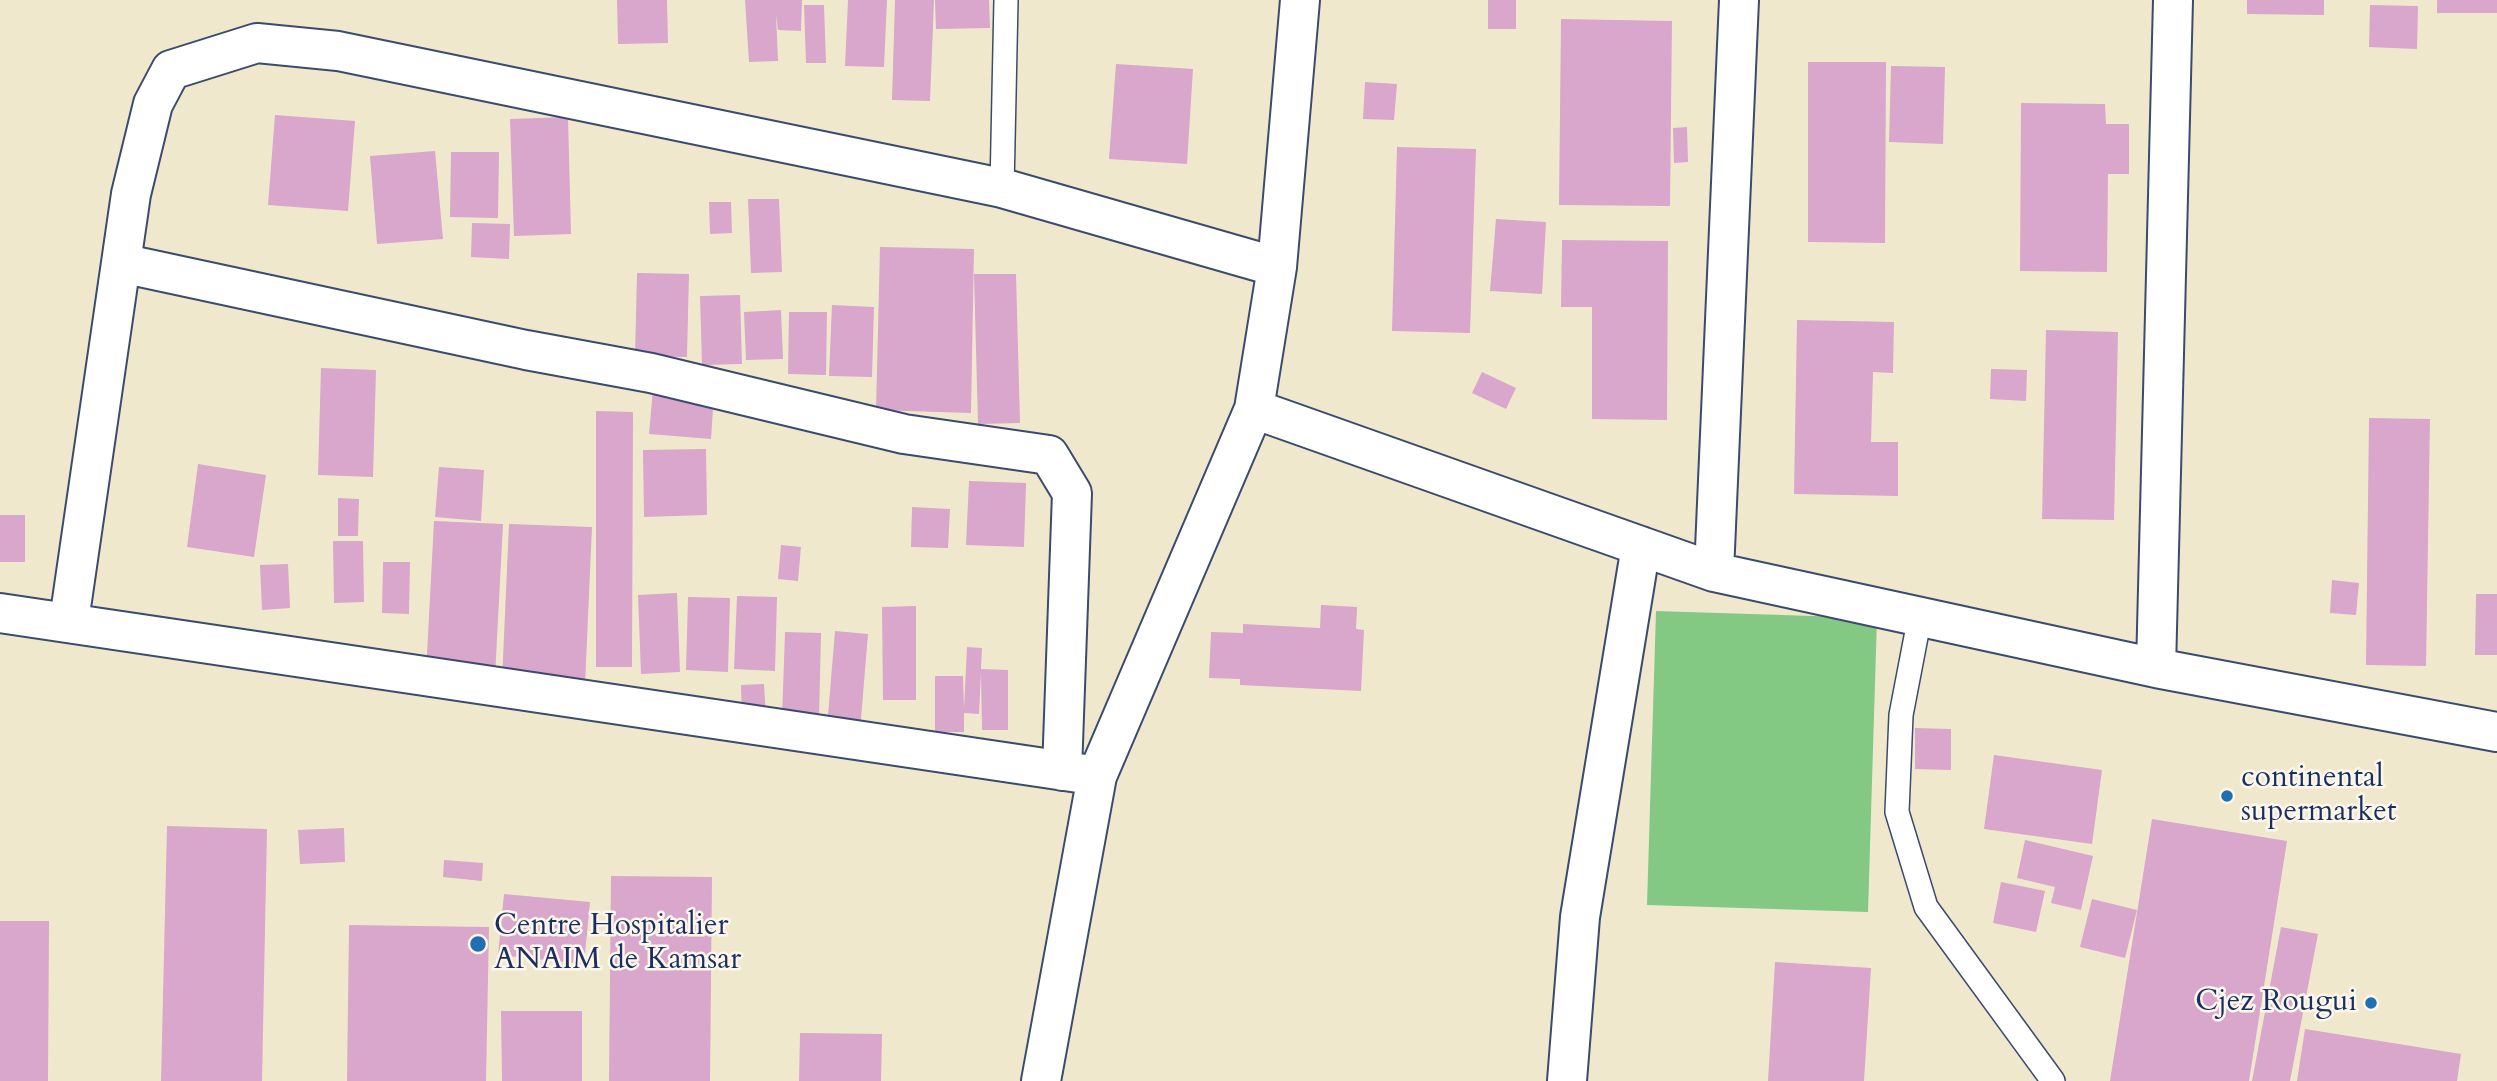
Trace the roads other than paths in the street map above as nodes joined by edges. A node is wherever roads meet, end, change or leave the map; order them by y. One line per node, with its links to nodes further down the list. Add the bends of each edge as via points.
1 (1006, 0): 5 (lane)
2 (1300, 0): 7 (street)
3 (1739, 0): 10 (street)
4 (2173, 0): 14 (street)
5 (1002, 188): 6 (street, via 338,51 257,43 171,70 153,104 131,194); 7 (street)
6 (121, 263): 13 (street); 16 (street, via 651,373 904,434 1049,455 1072,493)
7 (1277, 267): 8 (street)
8 (1254, 409): 9 (street); 16 (street)
9 (1641, 545): 10 (street); 18 (street, via 1580,917)
10 (1714, 572): 12 (street)
11 (0, 613): 13 (street)
12 (1920, 616): 14 (street); 19 (lane, via 1901,715 1897,812 1926,907)
13 (69, 621): 16 (street)
14 (2156, 668): 15 (street)
15 (2497, 732)
16 (1079, 773): 17 (street)
17 (1041, 1081)
18 (1567, 1081)
19 (2053, 1081)

